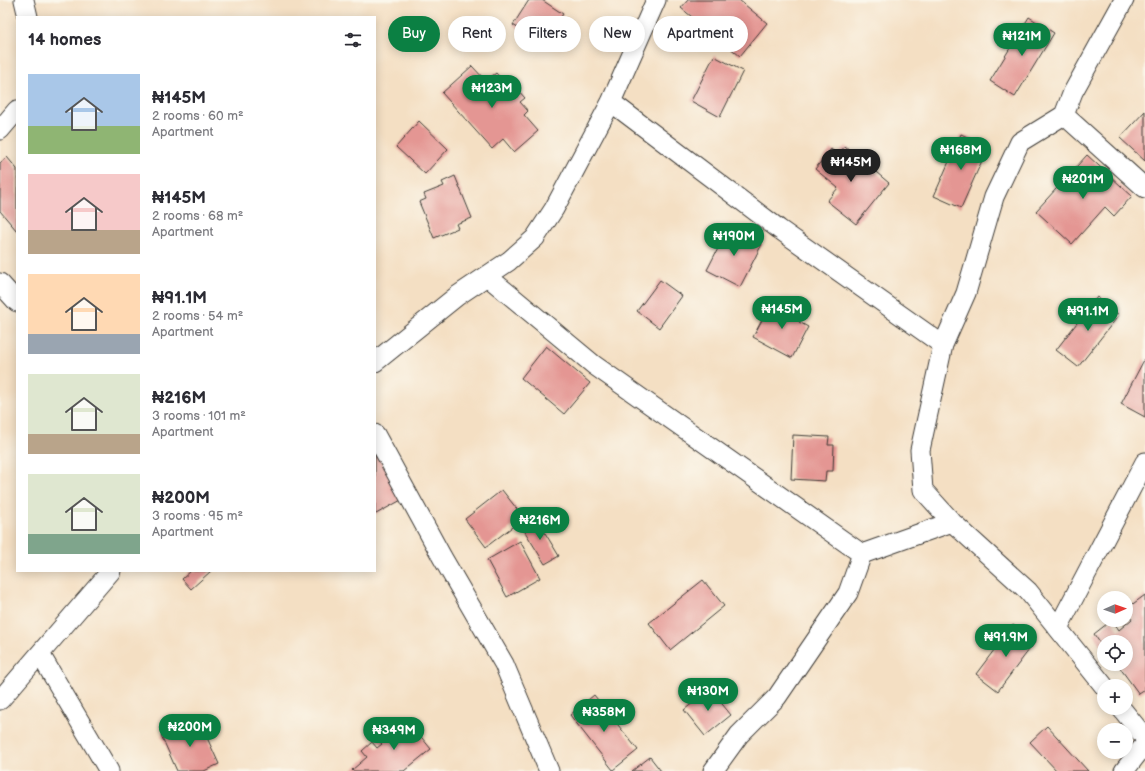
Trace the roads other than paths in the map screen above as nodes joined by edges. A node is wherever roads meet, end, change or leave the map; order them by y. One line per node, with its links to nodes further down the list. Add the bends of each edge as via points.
1 (24, 0): 4 (street)
2 (656, 0): 5 (street)
3 (1124, 0): 7 (street, via 1073,92)
4 (28, 16)
5 (611, 102): 10 (street, via 554,209 535,238); 13 (street, via 779,228)
6 (16, 111): 8 (street)
7 (1064, 115): 9 (street); 13 (street, via 1020,142 994,197 966,293)
8 (0, 130)
9 (1145, 188)
10 (488, 277): 14 (street, via 457,296); 18 (street, via 594,365)
11 (0, 283): 12 (street)
12 (16, 301)
13 (944, 345): 17 (street, via 920,450 923,490)
14 (376, 361)
15 (376, 436): 28 (street, via 504,664)
16 (1145, 462): 20 (street)
17 (952, 522): 18 (street); 20 (street, via 1028,591)
18 (862, 554): 29 (street, via 848,593 777,697 739,735)
19 (110, 572): 21 (street)
20 (1058, 628): 22 (street)
21 (40, 654): 23 (street); 27 (street)
22 (1098, 679)
23 (0, 700)
24 (1127, 715): 25 (street)
25 (1145, 738)
26 (1145, 744): 30 (street)
27 (109, 771)
28 (550, 771)
29 (713, 771)
30 (1124, 771)

